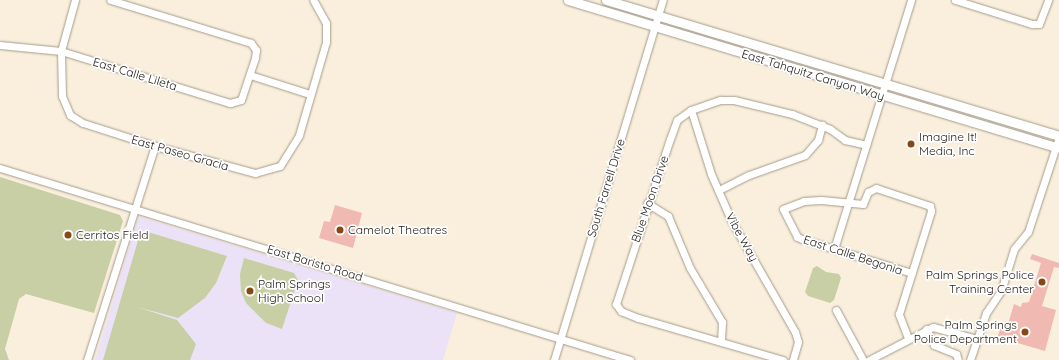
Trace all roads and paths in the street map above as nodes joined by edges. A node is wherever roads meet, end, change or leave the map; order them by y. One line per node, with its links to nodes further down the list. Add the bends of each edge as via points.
1 (75, 0): 14 (street, East Paseo Gracia)
2 (110, 0): 15 (street, via 251,43 256,50)
3 (313, 0): 17 (street, East Paseo Gracia, via 319,7 327,31)
4 (568, 0): 12 (main road, East Tahquitz Canyon Way)
5 (606, 0): 11 (main road, East Tahquitz Canyon Way)
6 (663, 0): 11 (street, South Farrell Drive)
7 (911, 0): 16 (street)
8 (955, 0): 10 (street)
9 (1048, 0): 10 (street, via 1039,24)
10 (978, 3)
11 (659, 16): 12 (street, South Farrell Drive); 16 (main road, East Tahquitz Canyon Way)
12 (655, 26): 18 (main road, East Tahquitz Canyon Way); 35 (street, South Farrell Drive)
13 (0, 45): 14 (street, East Calle Lileta)
14 (61, 51): 15 (street, East Calle Lileta, via 230,103 241,100); 23 (street, East Paseo Gracia, via 62,96 70,115 83,123)
15 (250, 75): 17 (street)
16 (885, 84): 18 (street); 21 (main road, East Tahquitz Canyon Way)
17 (310, 94): 23 (street, East Paseo Gracia, via 290,152 280,166 272,169 245,172)
18 (881, 96): 22 (street); 24 (main road, East Tahquitz Canyon Way)
19 (691, 110): 20 (street, via 720,100 734,100 773,108); 26 (street, Vibe Way, via 711,174); 27 (street, Blue Moon Drive, via 677,120)
20 (822, 125): 22 (street, via 845,140); 26 (street, via 818,140 805,155 748,175)
21 (1059, 137): 24 (street)
22 (866, 145): 28 (street)
23 (155, 146): 29 (street, via 138,202)
24 (1057, 148): 36 (street, via 1028,232 1014,249 1001,291 986,313)
25 (0, 168): 29 (street, East Baristo Road)
26 (719, 190): 42 (street, Vibe Way, via 732,222 795,332 798,342)
27 (647, 203): 37 (street, via 668,216 690,268 722,322); 37 (street, Blue Moon Drive, via 616,304 628,314)
28 (849, 203): 30 (street); 30 (street, East Calle Begonia, via 804,201 783,209 797,237); 31 (street, via 863,204 868,192 876,188 930,206 931,212)
29 (134, 207): 35 (street, East Baristo Road); 38 (street)
30 (834, 249): 31 (street, East Calle Begonia)
31 (912, 273): 34 (street, via 899,318)
32 (836, 310): 43 (street)
33 (926, 329): 34 (street); 36 (street, via 937,327); 45 (street, via 934,345 956,354)
34 (908, 338): 44 (street)
35 (560, 339): 39 (street, South Farrell Drive); 40 (street, East Baristo Road)
36 (977, 339): 46 (street)
37 (721, 341): 41 (street)
38 (87, 360)
39 (554, 360)
40 (630, 360)
41 (782, 360)
42 (793, 360)
43 (862, 360)
44 (869, 360)
45 (958, 360)
46 (970, 360)

